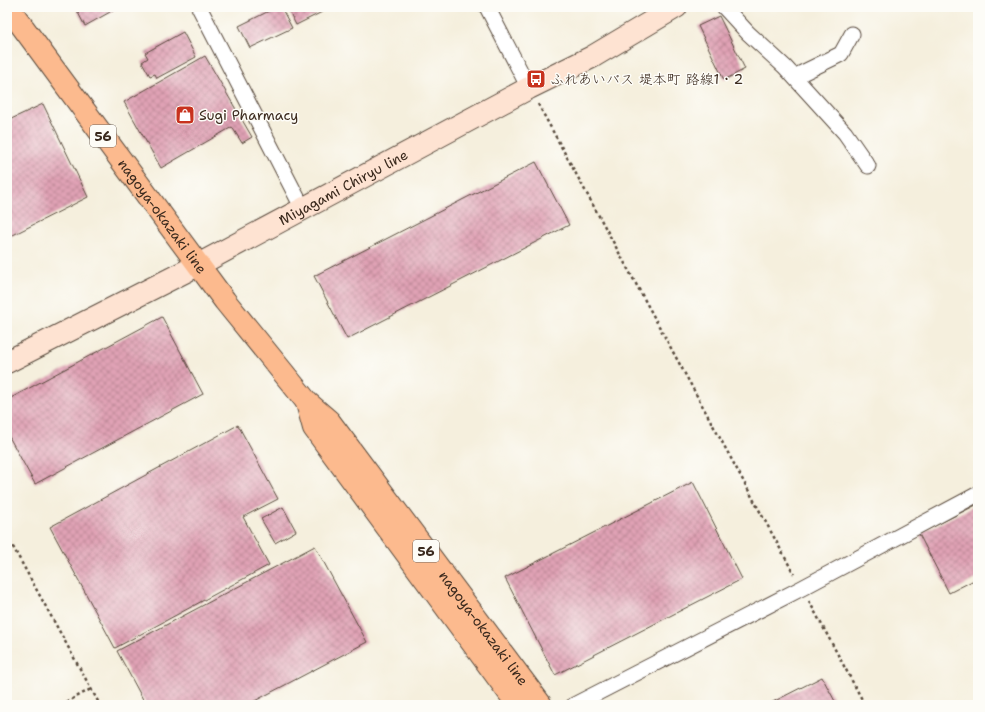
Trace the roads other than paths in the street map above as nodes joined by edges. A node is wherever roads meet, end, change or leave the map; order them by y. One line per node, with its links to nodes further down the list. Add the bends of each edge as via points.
1 (8, 7): 11 (main road, nagoya-okazaki line / 56)
2 (198, 7): 10 (street)
3 (487, 7): 8 (street)
4 (676, 7): 8 (main road, Miyagami Chiryu line, via 592,57)
5 (724, 7): 7 (street)
6 (852, 34): 7 (street, via 841,54)
7 (794, 77): 9 (street, via 845,133)
8 (529, 88): 10 (main road, Miyagami Chiryu line)
9 (868, 166)
10 (303, 209): 11 (main road, Miyagami Chiryu line)
11 (198, 265): 12 (main road, Miyagami Chiryu line); 13 (main road, nagoya-okazaki line / 56)
12 (7, 362)
13 (307, 402): 15 (main road, nagoya-okazaki line / 56, via 314,428); 16 (main road, nagoya-okazaki line / 56, via 329,421)
14 (978, 494): 17 (street)
15 (518, 705)
16 (541, 705)
17 (574, 705)

